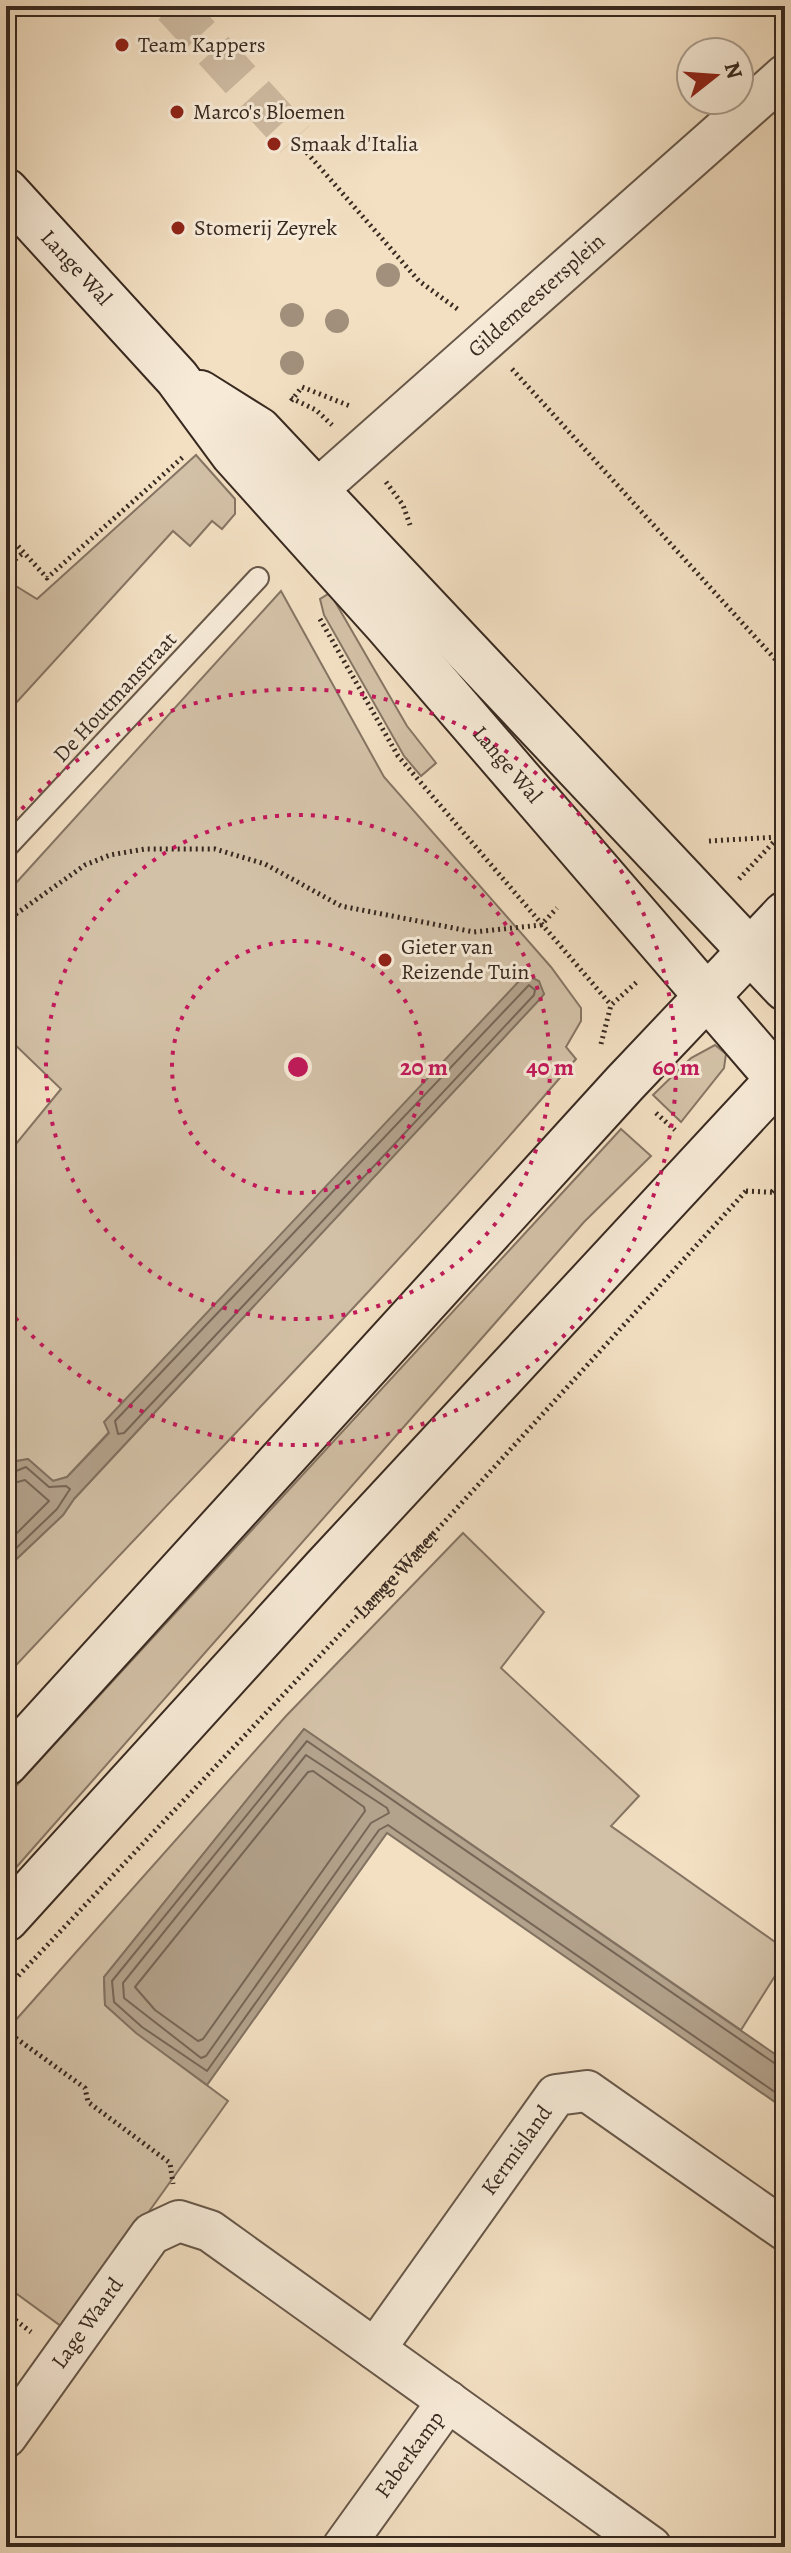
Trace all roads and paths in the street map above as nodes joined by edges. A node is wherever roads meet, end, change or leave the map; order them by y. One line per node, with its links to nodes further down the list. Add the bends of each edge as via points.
1 (785, 75): 5 (street, Gildemeestersplein)
2 (295, 139): 5 (path, via 419,281)
3 (6, 191): 6 (main road, Lange Wal)
4 (451, 317): 5 (path)
5 (472, 324): 10 (street, Gildemeestersplein); 16 (path)
6 (177, 378): 8 (main road, Lange Wal); 10 (main road, Lange Wal, via 233,454)
7 (361, 396): 8 (path, via 350,406 302,387)
8 (259, 430): 10 (main road, Lange Wal)
9 (187, 454): 12 (path, via 47,578)
10 (302, 503): 22 (main road, Lange Wal); 24 (main road, Lange Wal)
11 (6, 533): 12 (path)
12 (23, 553): 13 (path)
13 (6, 567)
14 (258, 578): 17 (lane, De Houtmanstraat)
15 (319, 618): 21 (path, via 398,756)
16 (785, 670)
17 (6, 848)
18 (557, 908): 21 (path)
19 (785, 914): 22 (main road)
20 (6, 921): 21 (path, via 60,879 110,855 215,849 265,864 341,906 474,932)
21 (541, 925): 25 (path)
22 (750, 950): 23 (main road, Lange Wal); 24 (main road)
23 (785, 988)
24 (705, 998): 26 (main road, Lange Wal); 27 (main road)
25 (611, 1005)
26 (783, 1079): 28 (main road)
27 (624, 1084): 28 (path); 33 (main road)
28 (704, 1157): 30 (path); 34 (main road)
29 (785, 1177): 31 (path)
30 (746, 1191): 31 (path); 35 (path, Lange Water, via 395,1576)
31 (771, 1192): 32 (path)
32 (785, 1193)
33 (6, 1763)
34 (6, 1919)
35 (6, 1989)
36 (6, 2031): 37 (path, via 85,2088 88,2102 170,2163)
37 (179, 2221): 39 (street, via 210,2231); 41 (street, Lage Waard, via 151,2234)
38 (785, 2230): 39 (street, Kermisland, via 587,2091 556,2095)
39 (375, 2349): 40 (street)
40 (448, 2401): 42 (street, Faberkamp); 43 (street)
41 (6, 2437)
42 (343, 2547)
43 (651, 2547)

